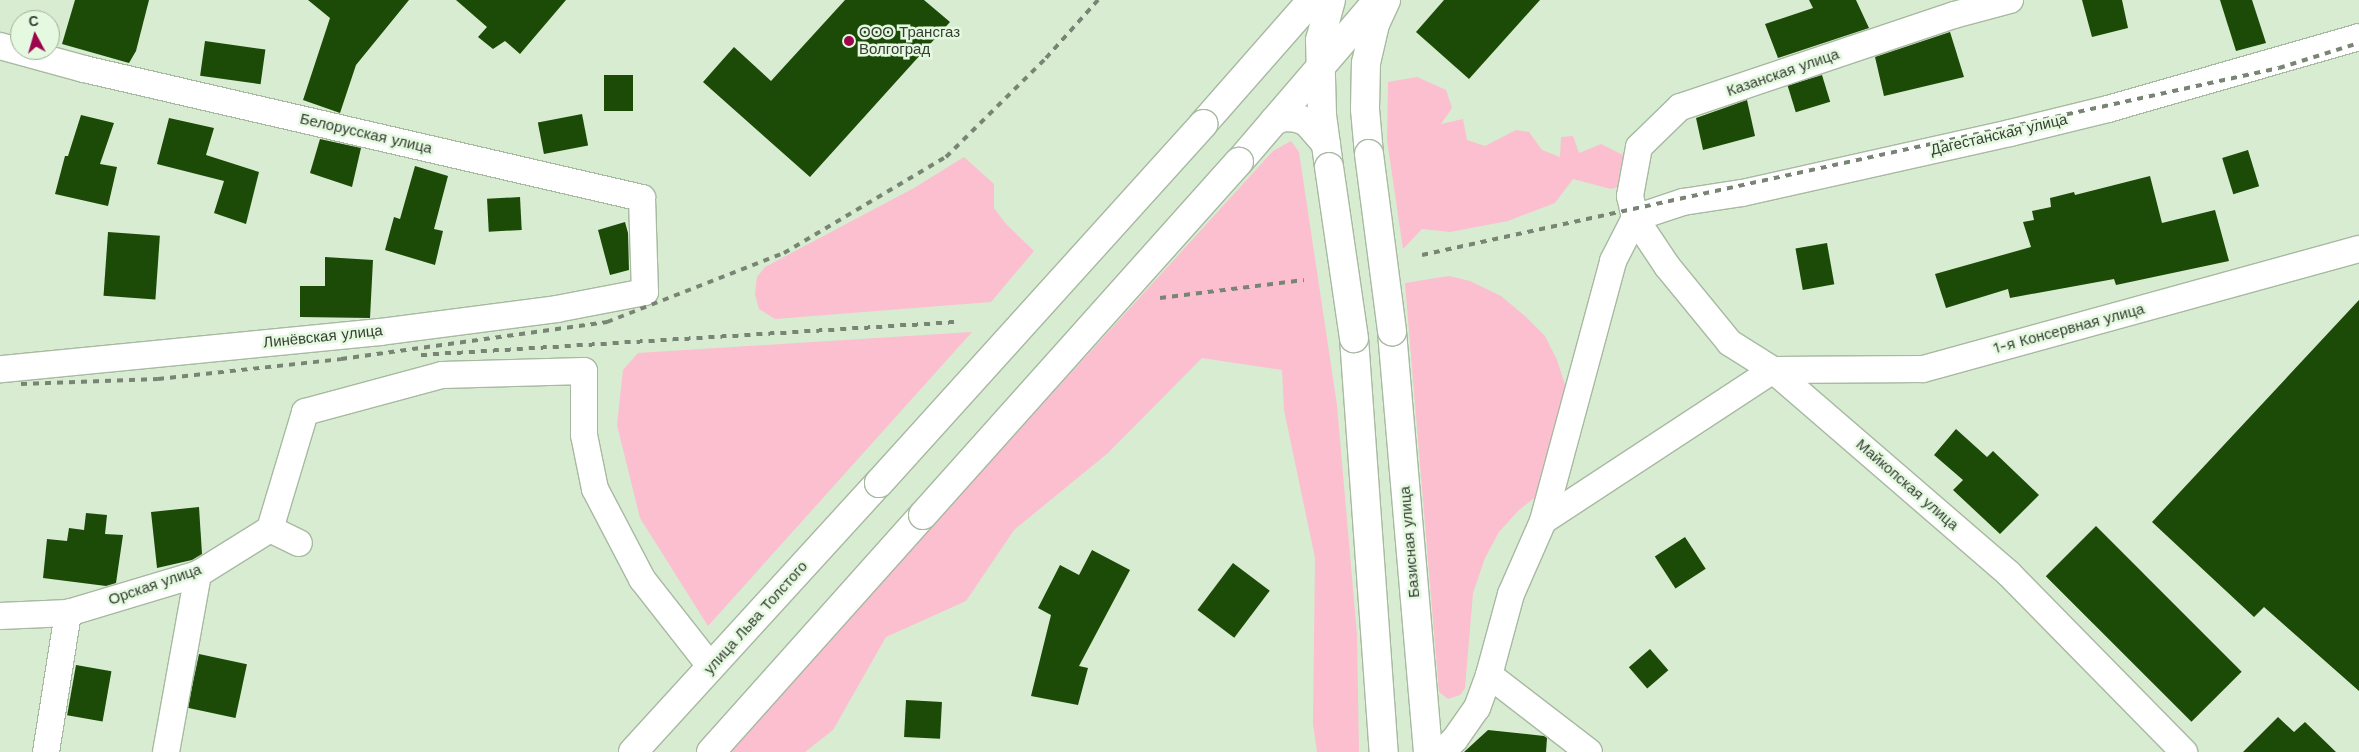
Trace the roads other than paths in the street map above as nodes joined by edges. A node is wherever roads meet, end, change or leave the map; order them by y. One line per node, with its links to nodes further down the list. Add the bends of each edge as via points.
1 (1312, 0): 7 (main road, улица Льва Толстого)
2 (1331, 0): 8 (main road)
3 (1378, 0): 8 (main road)
4 (1386, 0): 11 (main road, Базисная улица, via 1375,24)
5 (2010, 0): 6 (street, Казанская улица)
6 (1950, 8): 15 (street, Казанская улица, via 1680,107 1639,147 1630,196)
7 (1285, 31): 8 (main road, via 1297,27); 26 (main road, улица Льва Толстого, bridge)
8 (1335, 33): 11 (main road, via 1358,48); 12 (main road)
9 (2359, 37): 15 (street, Дагестанская улица, via 2118,106 2010,133 1742,193 1683,202)
10 (0, 46): 17 (street, Белорусская улица, via 84,69 642,198)
11 (1366, 63): 33 (main road, Базисная улица, bridge, via 1368,154 1392,332)
12 (1320, 66): 13 (main road); 14 (main road)
13 (1274, 121): 14 (main road, via 1284,117 1307,122); 31 (main road, bridge)
14 (1327, 156): 32 (main road, bridge, via 1354,338)
15 (1635, 218): 19 (street, Майкопская улица, via 1667,266 1730,343); 20 (street, via 1612,262)
16 (2359, 249): 19 (street, 1-я Консервная улица, via 1923,369)
17 (645, 292): 18 (street, Линёвская улица, via 556,309 380,332)
18 (0, 369)
19 (1773, 370): 20 (street); 36 (street, Майкопская улица, via 2009,574)
20 (1543, 521): 27 (street, via 1511,594)
21 (270, 529): 22 (street); 23 (street, Орская улица); 26 (street, via 305,412 442,375 584,370 584,435 595,488 642,579)
22 (298, 543)
23 (198, 574): 24 (street, Орская улица); 29 (street)
24 (68, 614): 25 (street, Орская улица); 28 (street)
25 (0, 616)
26 (711, 667): 30 (main road, улица Льва Толстого)
27 (1489, 675): 34 (street, via 1477,708); 35 (street)
28 (46, 752)
29 (166, 752)
30 (633, 752)
31 (711, 752)
32 (1384, 752)
33 (1428, 752)
34 (1442, 752)
35 (1588, 752)
36 (2184, 752)

